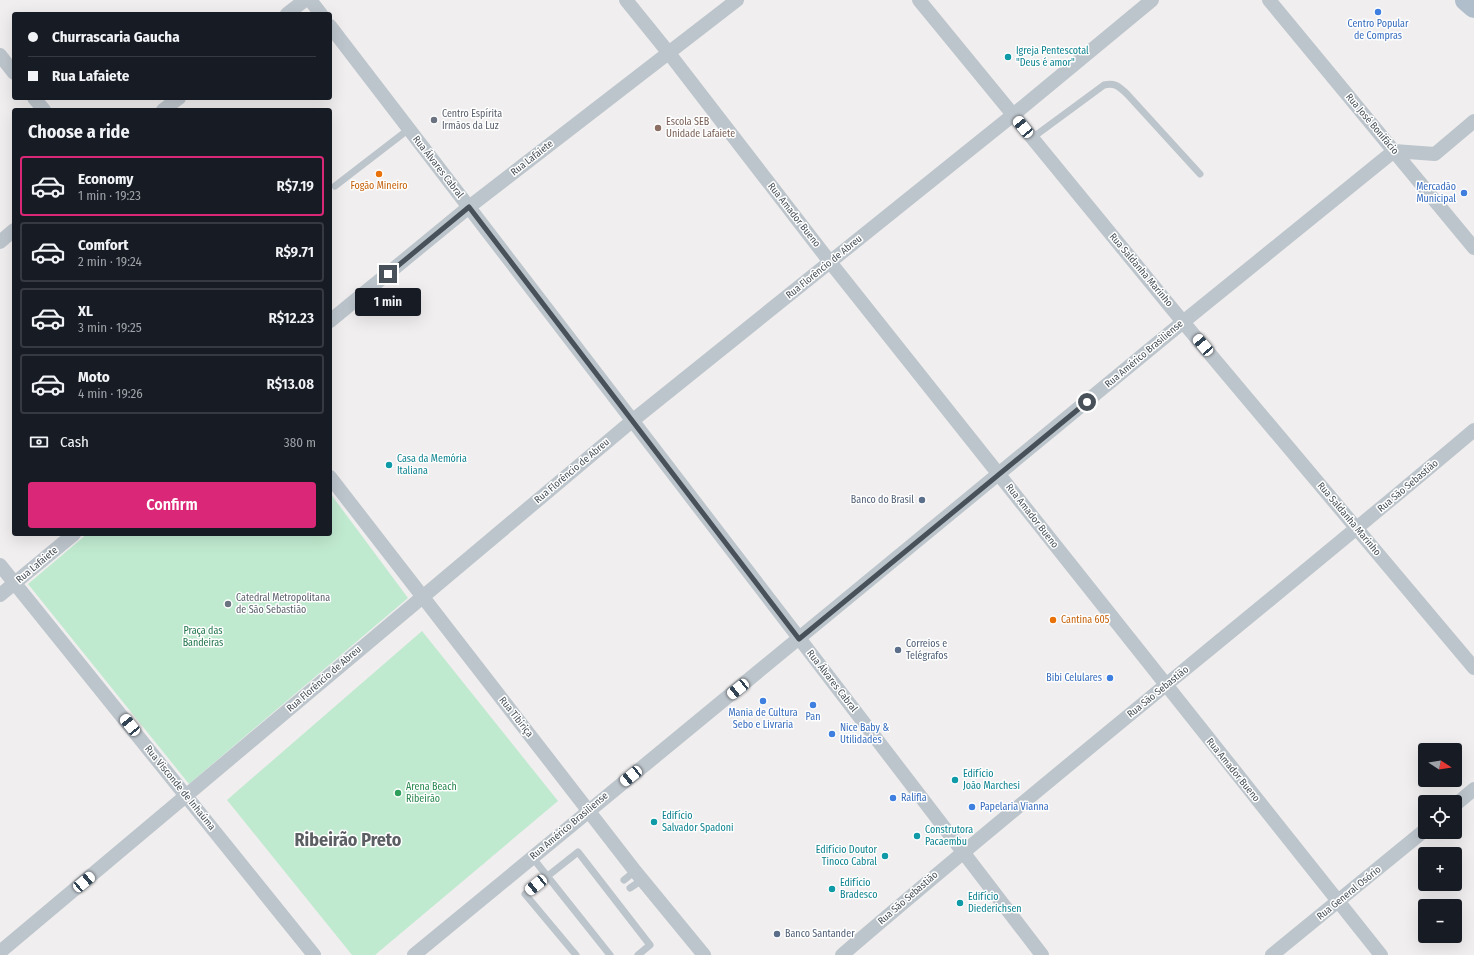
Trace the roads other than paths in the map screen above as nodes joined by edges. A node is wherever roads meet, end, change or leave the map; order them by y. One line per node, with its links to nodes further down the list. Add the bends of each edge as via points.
1 (305, 0): 10 (street)
2 (310, 0): 11 (street)
3 (626, 0): 13 (street, Rua Amador Bueno)
4 (737, 0): 13 (street, Rua Lafaiete)
5 (919, 0): 20 (street, Rua Saldanha Marinho)
6 (1152, 0): 20 (street, Rua Florêncio de Abreu)
7 (1269, 0): 24 (street, Rua José Bonifácio)
8 (1466, 0): 9 (main road)
9 (1474, 7)
10 (290, 12)
11 (319, 12)
12 (332, 29): 22 (street, Rua Álvares Cabral)
13 (668, 52): 27 (street, Rua Lafaiete); 31 (street, Rua Amador Bueno)
14 (0, 55): 15 (street)
15 (12, 70)
16 (36, 100): 18 (street)
17 (176, 100): 19 (street)
18 (42, 108)
19 (166, 108)
20 (1013, 115): 23 (street, Rua Saldanha Marinho); 31 (street, Rua Florêncio de Abreu)
21 (1474, 121): 24 (street, via 1435,154)
22 (409, 129): 26 (lane); 27 (street, Rua Álvares Cabral)
23 (1032, 138): 25 (lane, via 1104,84 1117,84); 33 (street, Rua Saldanha Marinho)
24 (1394, 151): 30 (street, Rua José Bonifácio); 33 (street, Rua Américo Brasiliense)
25 (1200, 174)
26 (335, 186)
27 (469, 207): 32 (street, Rua Lafaiete); 34 (street, Rua Álvares Cabral)
28 (12, 232): 29 (street)
29 (0, 242)
30 (1474, 248)
31 (830, 262): 34 (street, Rua Florêncio de Abreu); 36 (street, Rua Amador Bueno)
32 (332, 319)
33 (1183, 322): 36 (street, Rua Américo Brasiliense); 38 (street, Rua Saldanha Marinho)
34 (632, 421): 43 (street, Rua Florêncio de Abreu); 44 (street, Rua Álvares Cabral)
35 (1474, 430): 38 (street, Rua São Sebastião)
36 (999, 474): 44 (street, Rua Américo Brasiliense); 46 (street, Rua Amador Bueno)
37 (332, 481): 43 (street, Rua Tibiriça)
38 (1358, 528): 45 (street, Rua Saldanha Marinho); 46 (street, Rua São Sebastião)
39 (72, 536): 41 (street, Rua Lafaiete)
40 (0, 565): 41 (street, Rua Visconde de Inhaúma)
41 (15, 583): 42 (street, Rua Lafaiete); 48 (street, Rua Visconde de Inhaúma)
42 (0, 595)
43 (422, 596): 48 (street, Rua Florêncio de Abreu); 50 (street, Rua Tibiriça)
44 (799, 639): 50 (street, Rua Américo Brasiliense); 52 (street, Rua Álvares Cabral)
45 (1474, 668)
46 (1165, 686): 52 (street, Rua São Sebastião); 58 (street, Rua Amador Bueno)
47 (1474, 789): 49 (street)
48 (187, 796): 59 (street, Rua Florêncio de Abreu); 60 (street, Rua Visconde de Inhaúma)
49 (1462, 799)
50 (588, 810): 53 (street, Rua Américo Brasiliense); 54 (street, Rua Tibiriça)
51 (1418, 836): 58 (street, Rua General Osório)
52 (963, 851): 66 (street, Rua São Sebastião); 67 (street, Rua Álvares Cabral)
53 (532, 857): 55 (lane); 61 (street, Rua Américo Brasiliense)
54 (639, 875): 56 (lane); 57 (lane); 65 (street, Rua Tibiriça)
55 (547, 876): 62 (lane, via 525,894); 63 (lane); 64 (lane, via 578,852 611,890 650,945)
56 (624, 880)
57 (630, 888)
58 (1338, 901): 68 (street, Rua General Osório); 69 (street, Rua Amador Bueno)
59 (0, 952)
60 (314, 955)
61 (414, 955)
62 (576, 955)
63 (610, 955)
64 (638, 955)
65 (704, 955)
66 (842, 955)
67 (1042, 955)
68 (1272, 955)
69 (1381, 955)

